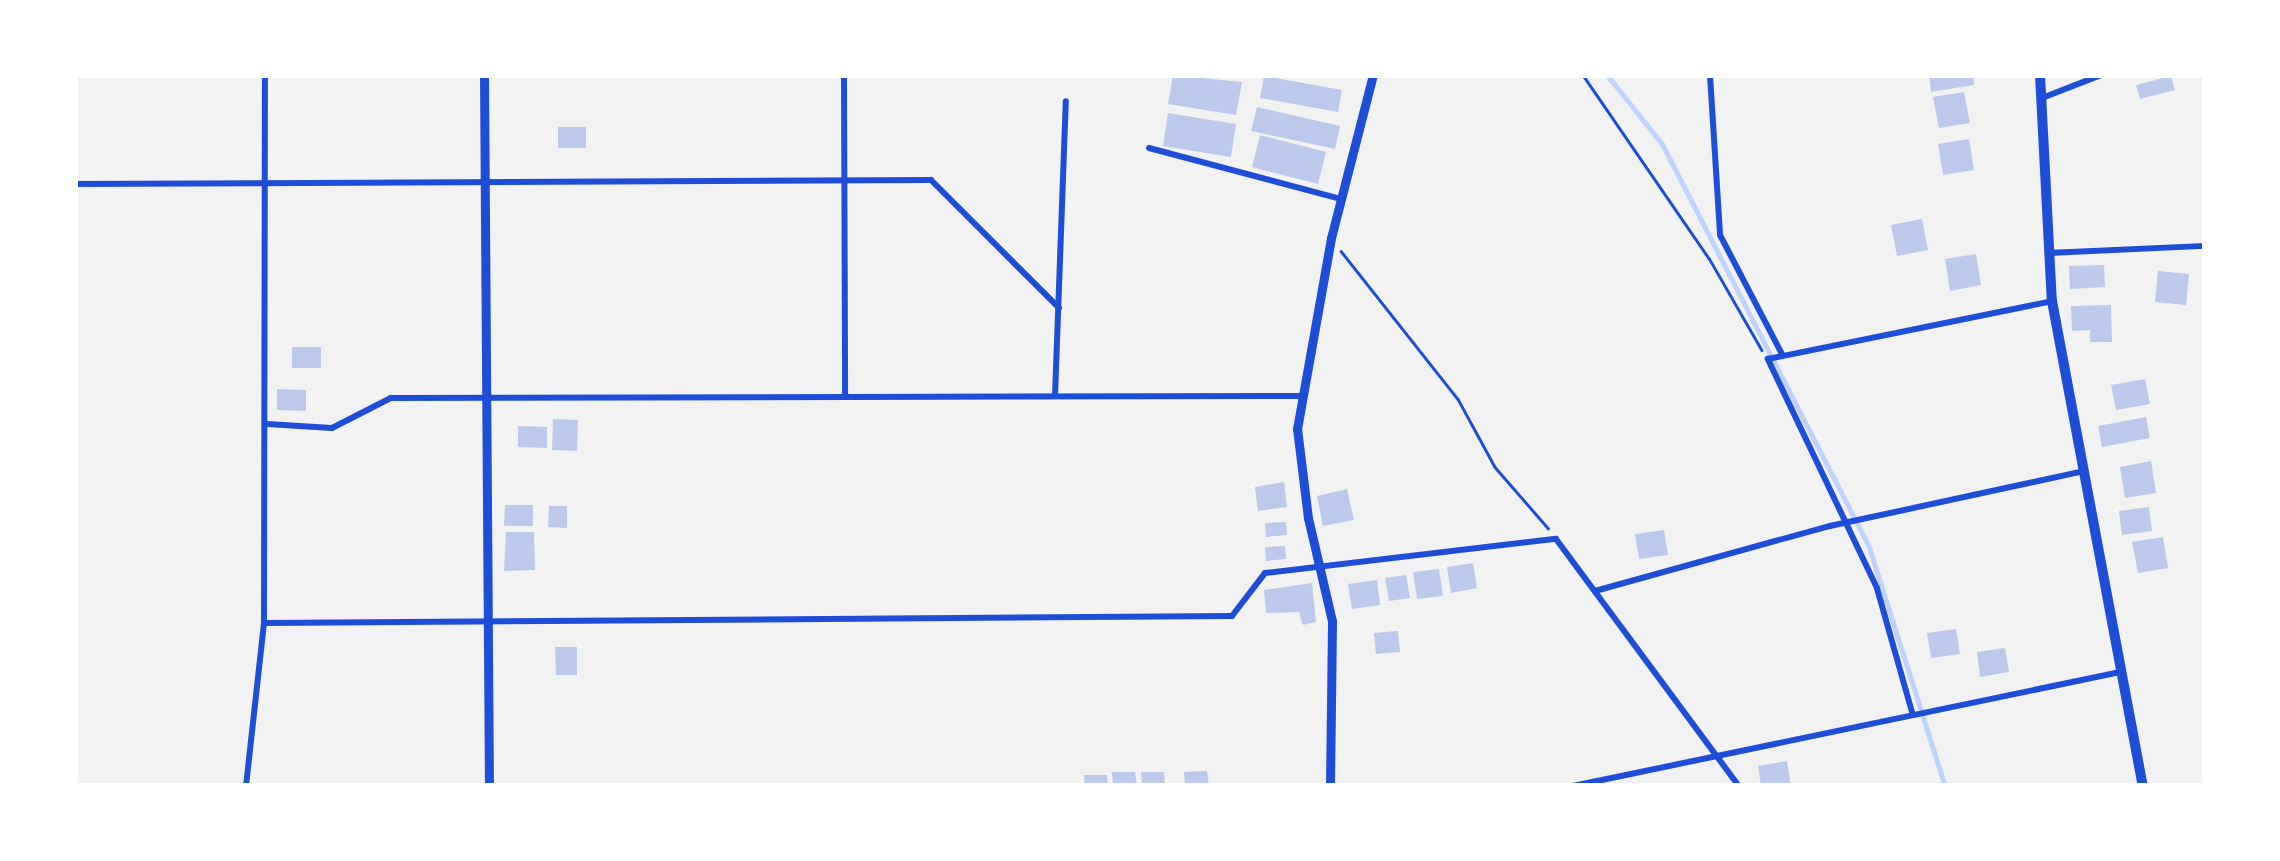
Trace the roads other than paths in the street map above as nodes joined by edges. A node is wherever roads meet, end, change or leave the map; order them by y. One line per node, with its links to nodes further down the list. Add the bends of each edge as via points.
1 (265, 75): 13 (street)
2 (484, 75): 11 (street)
3 (844, 75): 12 (street)
4 (1374, 75): 15 (street)
5 (1710, 75): 20 (street, via 1720,235)
6 (2040, 75): 8 (main road)
7 (2102, 75): 8 (street)
8 (2041, 98): 17 (main road)
9 (1066, 101): 19 (street)
10 (1149, 148): 15 (street)
11 (486, 178): 12 (street); 13 (street); 24 (street)
12 (844, 180): 19 (street, via 931,180); 21 (street)
13 (266, 182): 14 (street); 25 (street)
14 (75, 184)
15 (1343, 200): 23 (street)
16 (2205, 246): 17 (street)
17 (2046, 253): 18 (main road)
18 (2052, 301): 20 (street); 26 (main road)
19 (1058, 308): 22 (street)
20 (1782, 354): 27 (street, via 1768,360)
21 (845, 396): 22 (street); 24 (street)
22 (1055, 396): 23 (street)
23 (1300, 396): 28 (street, via 1298,458)
24 (487, 400): 25 (street, via 390,398 332,428); 30 (street)
25 (267, 424): 31 (street)
26 (2080, 472): 27 (street); 32 (main road)
27 (1846, 523): 29 (street); 33 (street, via 1877,588)
28 (1321, 570): 29 (street, via 1556,539); 30 (street, via 1265,573 1232,616); 37 (street, via 1332,621)
29 (1595, 591): 34 (street)
30 (488, 620): 31 (street); 36 (street)
31 (264, 622): 35 (street)
32 (2120, 672): 33 (street); 40 (main road)
33 (1912, 712): 34 (street)
34 (1716, 755): 38 (street); 39 (street)
35 (246, 786)
36 (489, 786)
37 (1330, 786)
38 (1574, 786)
39 (1739, 786)
40 (2143, 786)

